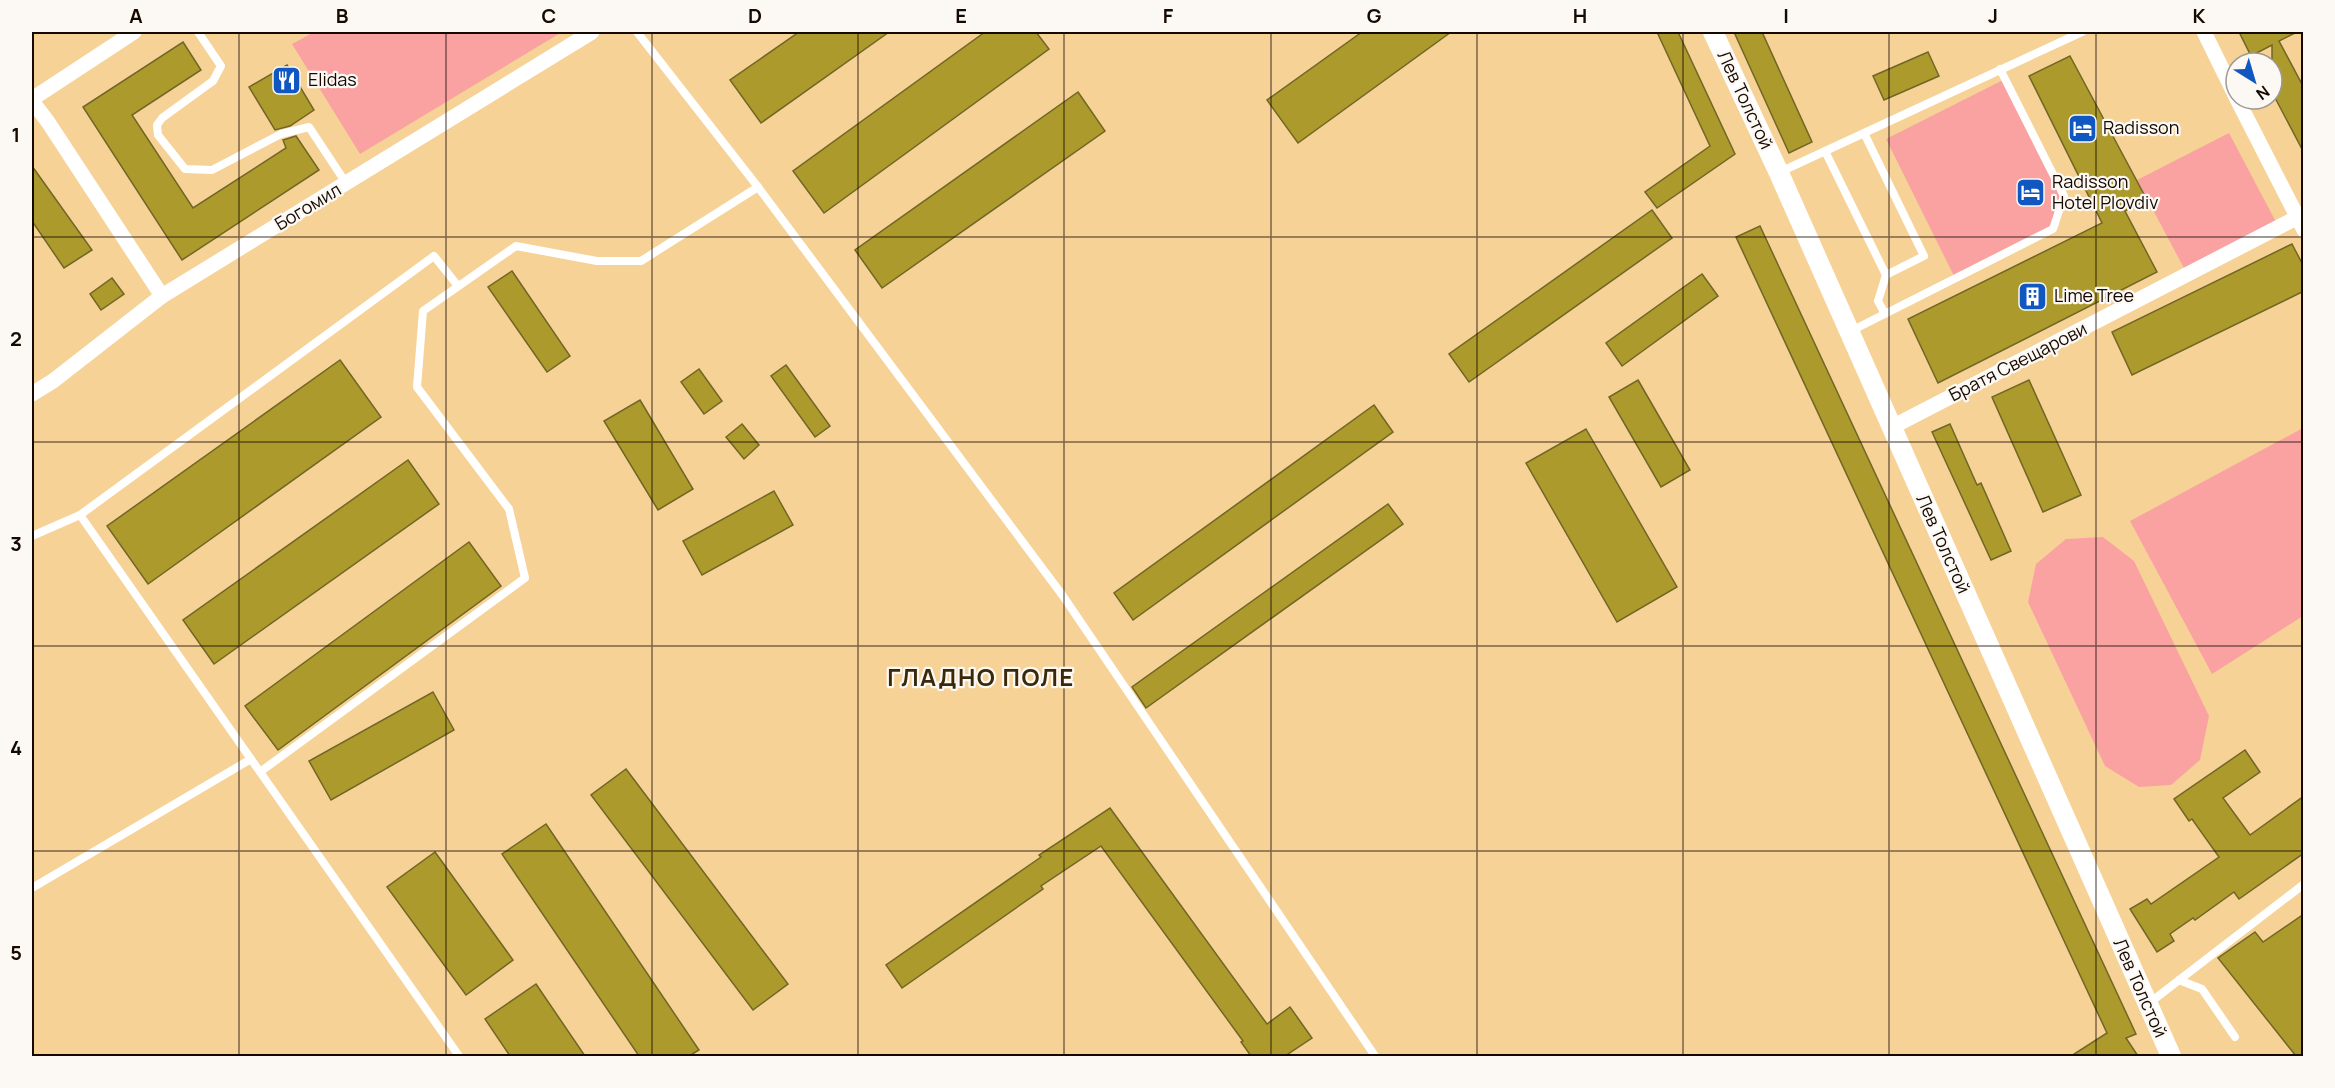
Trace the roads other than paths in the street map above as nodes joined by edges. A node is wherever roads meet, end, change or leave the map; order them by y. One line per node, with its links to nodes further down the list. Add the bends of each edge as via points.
1 (134, 32): 10 (street)
2 (198, 32): 15 (lane, via 221,66 218,75 157,125 158,135 185,170 213,170 281,134 309,127)
3 (592, 32): 15 (street, Богомил)
4 (637, 32): 16 (lane)
5 (1713, 32): 14 (street, Лев Толстой)
6 (2082, 32): 8 (lane)
7 (2204, 32): 9 (street)
8 (2000, 69): 12 (lane); 21 (lane, via 2064,196 2053,230)
9 (2224, 72)
10 (32, 100): 20 (street)
11 (2244, 111): 17 (street)
12 (1864, 133): 13 (lane); 18 (lane, via 1924,256)
13 (1825, 151): 14 (lane); 18 (lane)
14 (1779, 173): 22 (street, Лев Толстой)
15 (346, 183): 20 (street, Богомил)
16 (758, 187): 19 (lane, via 642,261 597,261 516,246); 35 (lane, via 1063,596)
17 (2301, 220): 24 (street, Братя Свещарови)
18 (1886, 275): 21 (lane, via 1878,300)
19 (458, 286): 25 (lane, via 434,256); 28 (lane, via 423,311 417,387 508,509 525,578)
20 (162, 296): 23 (street, Богомил)
21 (1885, 314): 22 (lane)
22 (1850, 332): 24 (street, Лев Толстой)
23 (32, 394)
24 (1892, 427): 32 (street, Лев Толстой)
25 (80, 515): 26 (lane); 27 (lane)
26 (32, 536)
27 (251, 759): 28 (lane); 30 (lane)
28 (260, 772): 34 (lane)
29 (2304, 884): 31 (lane)
30 (32, 888)
31 (2179, 980): 32 (lane); 33 (lane, via 2202,989)
32 (2147, 1005): 36 (street, Лев Толстой)
33 (2235, 1037)
34 (459, 1056)
35 (1375, 1056)
36 (2171, 1056)

